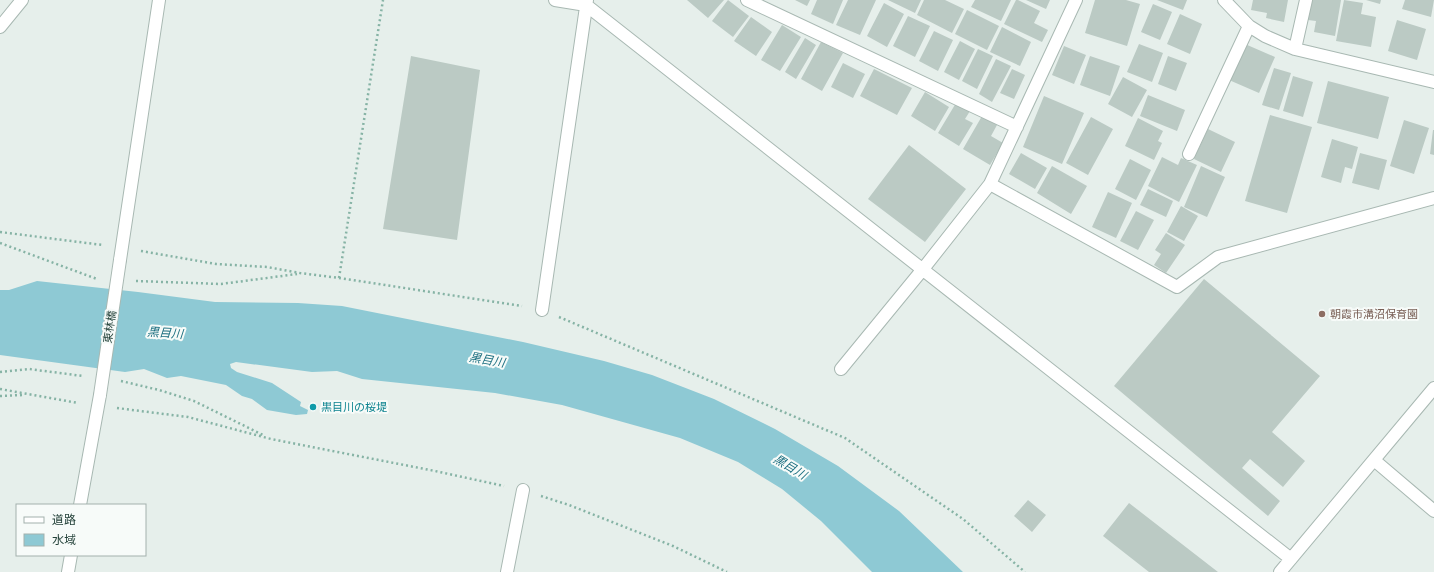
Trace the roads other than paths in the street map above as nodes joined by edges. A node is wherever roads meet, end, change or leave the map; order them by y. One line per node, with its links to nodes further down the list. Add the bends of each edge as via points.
1 (22, 0): 10 (street)
2 (159, 0): 23 (street, 東林橋, bridge)
3 (555, 0): 8 (street)
4 (747, 0): 13 (street)
5 (1076, 0): 13 (street)
6 (1224, 0): 9 (street)
7 (1306, 0): 11 (street)
8 (586, 3): 17 (street); 18 (street)
9 (1248, 26): 11 (street); 14 (street)
10 (0, 27)
11 (1295, 49): 12 (street)
12 (1434, 82)
13 (1017, 126): 15 (street)
14 (1189, 154)
15 (990, 184): 16 (street, via 1177,287 1218,257); 17 (street)
16 (1434, 198)
17 (923, 269): 19 (street); 26 (street)
18 (542, 310)
19 (841, 369)
20 (1434, 388): 21 (street)
21 (1374, 460): 24 (street); 26 (street)
22 (523, 490): 28 (street)
23 (80, 504)
24 (1434, 511)
25 (71, 556): 27 (street)
26 (1291, 559): 29 (street)
27 (68, 572)
28 (507, 572)
29 (1280, 572)

